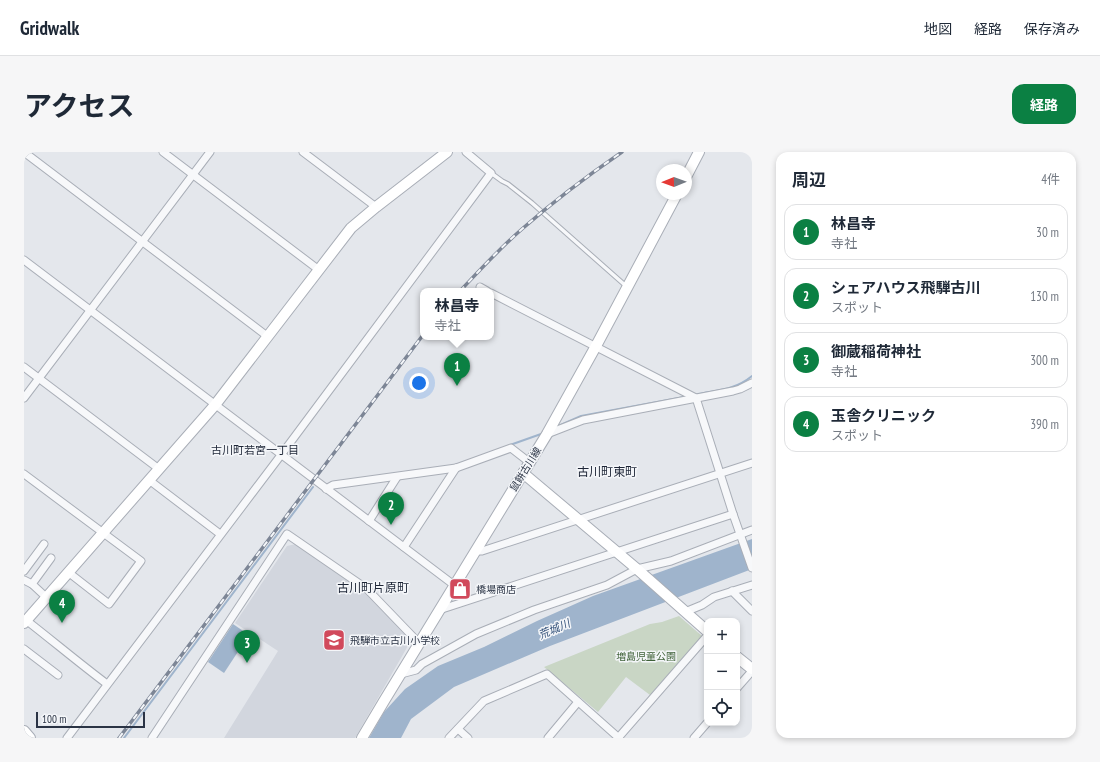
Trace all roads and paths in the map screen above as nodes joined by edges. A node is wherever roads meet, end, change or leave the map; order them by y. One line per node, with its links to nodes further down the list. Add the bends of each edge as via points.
1 (24, 152): 13 (street)
2 (162, 152): 10 (street)
3 (210, 152): 10 (street)
4 (303, 152): 12 (street)
5 (447, 152): 12 (street)
6 (466, 152): 9 (street)
7 (699, 152): 8 (street)
8 (692, 165)
9 (491, 173): 16 (lane, via 532,203); 28 (street)
10 (193, 175): 13 (street); 15 (street)
11 (674, 200): 16 (street, 鼠餅古川線)
12 (376, 207): 15 (street, via 351,228)
13 (142, 242): 18 (street); 19 (street)
14 (24, 260): 18 (street)
15 (319, 270): 19 (street)
16 (627, 287): 20 (street, 鼠餅古川線)
17 (494, 295): 20 (street)
18 (90, 310): 22 (street); 26 (street)
19 (267, 336): 26 (street)
20 (596, 346): 25 (street); 27 (street, 鼠餅古川線)
21 (24, 367): 22 (street)
22 (39, 379): 24 (street); 32 (street)
23 (752, 383): 25 (street, via 740,389)
24 (24, 398)
25 (696, 398): 27 (street, via 583,420); 35 (street)
26 (215, 405): 28 (street); 32 (street)
27 (547, 434): 29 (street, 鼠餅古川線)
28 (281, 455): 38 (street); 44 (street)
29 (529, 462): 31 (street, via 511,448); 33 (street, 鼠餅古川線)
30 (752, 463): 35 (street)
31 (456, 468): 36 (street); 47 (street)
32 (159, 469): 37 (street)
33 (523, 473): 40 (street); 48 (street, 鼠餅古川線)
34 (24, 474): 43 (street)
35 (720, 474): 39 (street); 40 (street)
36 (397, 477): 38 (street, via 333,485); 41 (street)
37 (149, 480): 43 (street); 44 (street)
38 (326, 489): 41 (street)
39 (733, 514): 45 (street); 49 (street)
40 (579, 520): 48 (street); 49 (street)
41 (369, 521): 47 (street)
42 (752, 530): 45 (street)
43 (103, 533): 54 (street); 54 (street, via 141,561 109,604)
44 (220, 534): 73 (street)
45 (740, 534): 51 (street); 53 (street, via 727,541)
46 (44, 544): 52 (street)
47 (404, 547): 58 (street)
48 (475, 551): 58 (street, 鼠餅古川線)
49 (616, 552): 53 (street); 61 (street)
50 (51, 558): 56 (street)
51 (751, 564)
52 (24, 571)
53 (638, 571): 63 (street); 71 (street, via 476,634 422,664 416,670)
54 (68, 572): 60 (street)
55 (24, 580): 56 (street)
56 (32, 584): 60 (street)
57 (752, 585): 59 (street)
58 (454, 586): 61 (street, 鼠餅古川線)
59 (732, 590): 62 (street); 63 (street)
60 (47, 598): 64 (street)
61 (439, 610): 67 (street, 鼠餅古川線)
62 (752, 611)
63 (685, 612): 65 (street)
64 (25, 621): 73 (street)
65 (704, 628)
66 (704, 639): 86 (street)
67 (419, 643): 71 (street, 鼠餅古川線); 81 (street, via 367,589 287,534)
68 (24, 649): 72 (street)
69 (740, 660): 70 (street)
70 (752, 670): 74 (street)
71 (401, 674): 82 (street, 鼠餅古川線)
72 (58, 675)
73 (107, 684): 80 (street)
74 (740, 684)
75 (578, 702): 77 (street, via 547,674 484,701); 85 (street); 86 (street)
76 (704, 726): 87 (street)
77 (458, 729): 83 (street); 84 (street)
78 (24, 731): 79 (street)
79 (30, 738)
80 (67, 738)
81 (152, 738)
82 (362, 738)
83 (449, 738)
84 (468, 738)
85 (548, 738)
86 (619, 738)
87 (694, 738)

